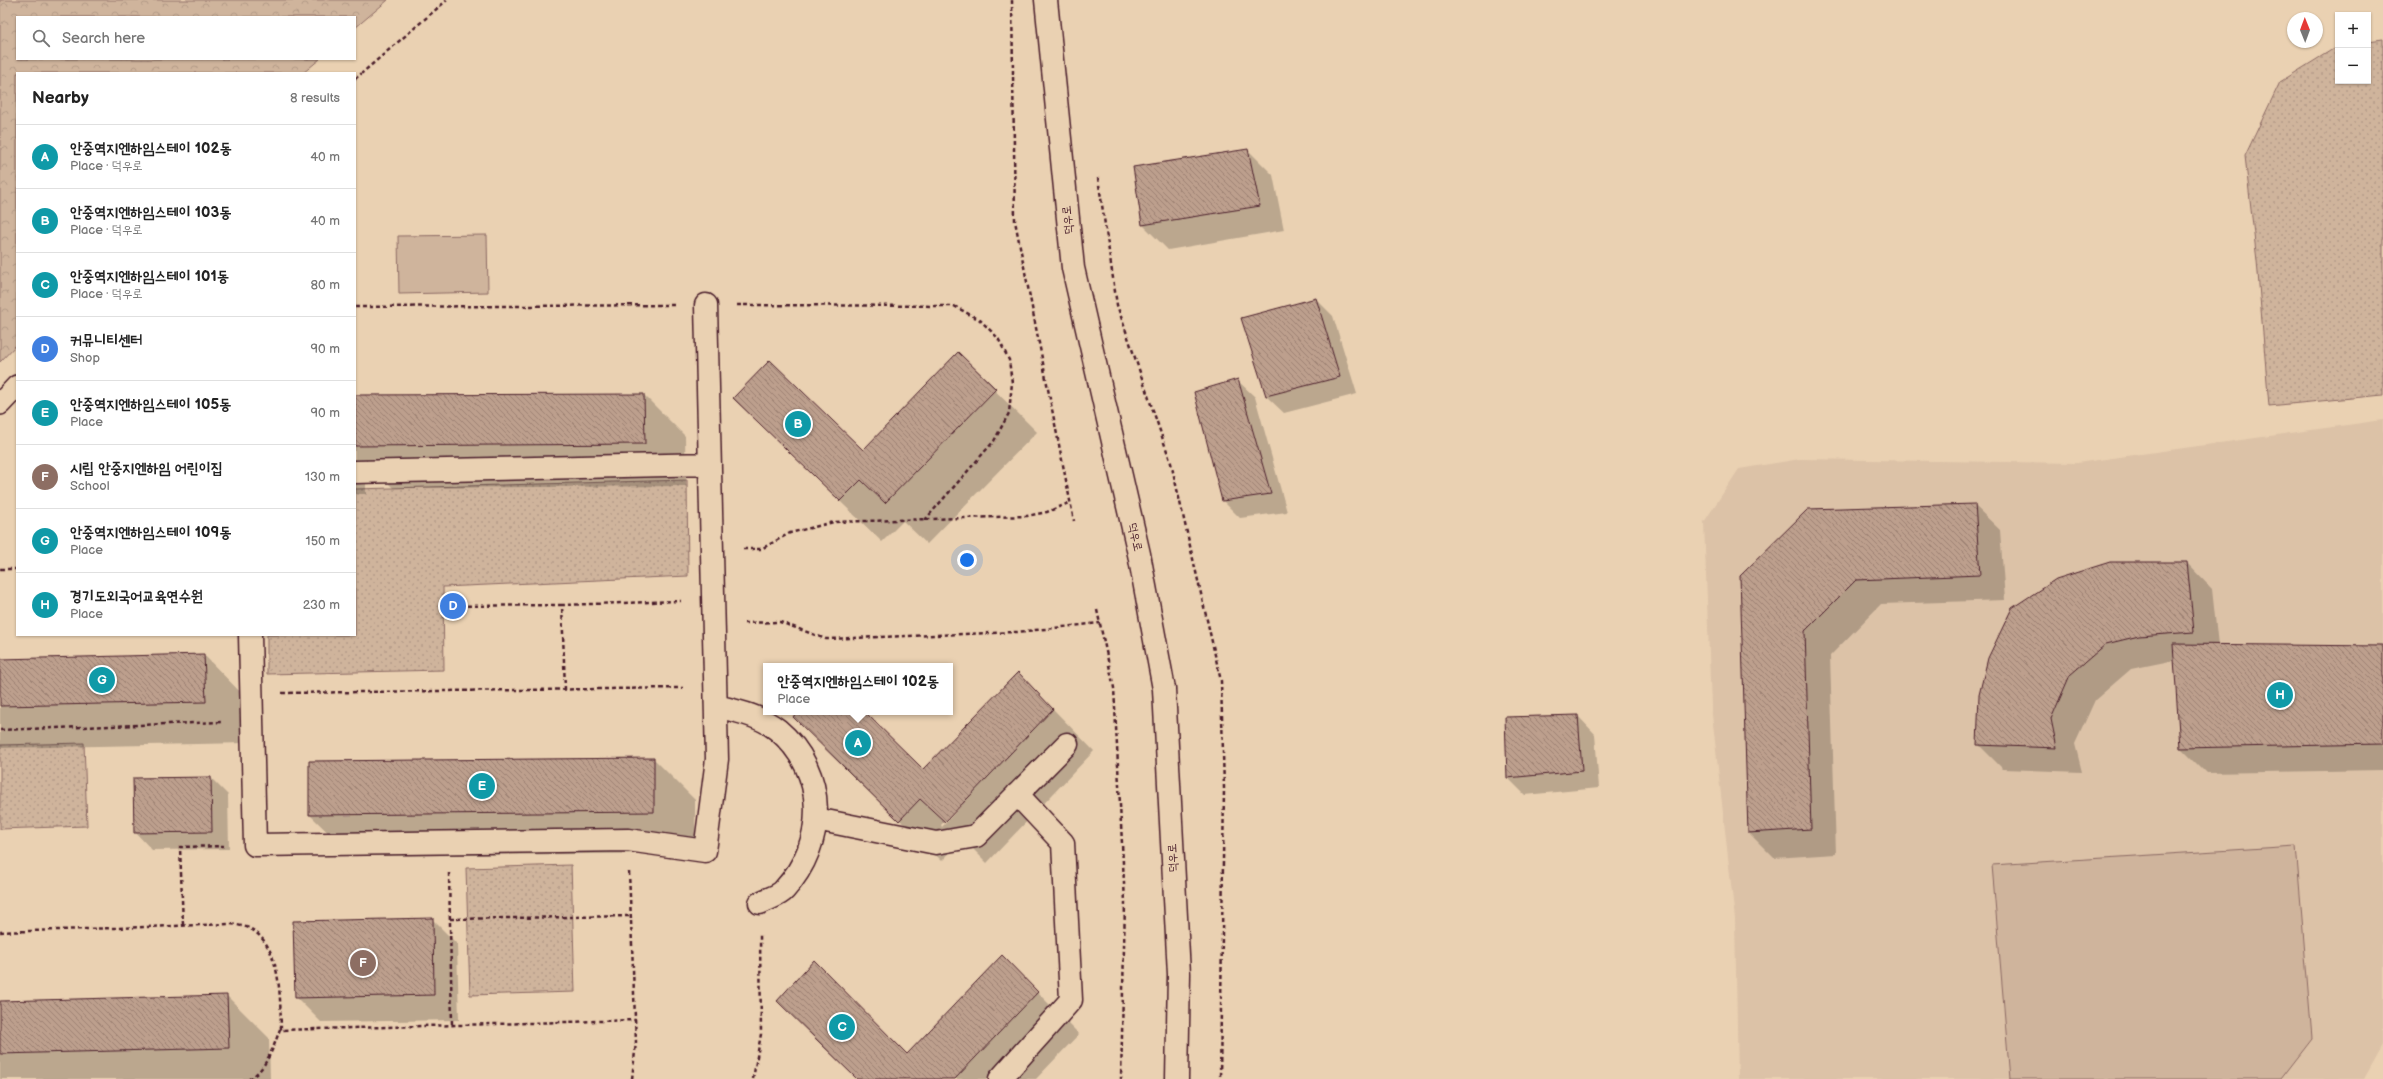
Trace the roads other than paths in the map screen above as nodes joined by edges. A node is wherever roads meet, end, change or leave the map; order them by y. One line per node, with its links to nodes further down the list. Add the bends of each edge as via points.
1 (1046, 0): 14 (street, 덕우로, via 1073,268 1139,554 1164,690 1179,974)
2 (706, 305): 5 (street)
3 (16, 387): 4 (lane)
4 (0, 404)
5 (710, 464): 6 (street); 8 (street)
6 (356, 472)
7 (250, 636): 8 (street, via 255,844 628,840 705,851 717,759)
8 (716, 697): 11 (street, via 776,729 792,743 812,778)
9 (1067, 744): 10 (street)
10 (1017, 794): 11 (street, via 976,836 936,843); 13 (street, via 1063,843 1071,1000)
11 (816, 819): 12 (street, via 810,851 783,891)
12 (760, 903)
13 (1000, 1079)
14 (1177, 1079)

